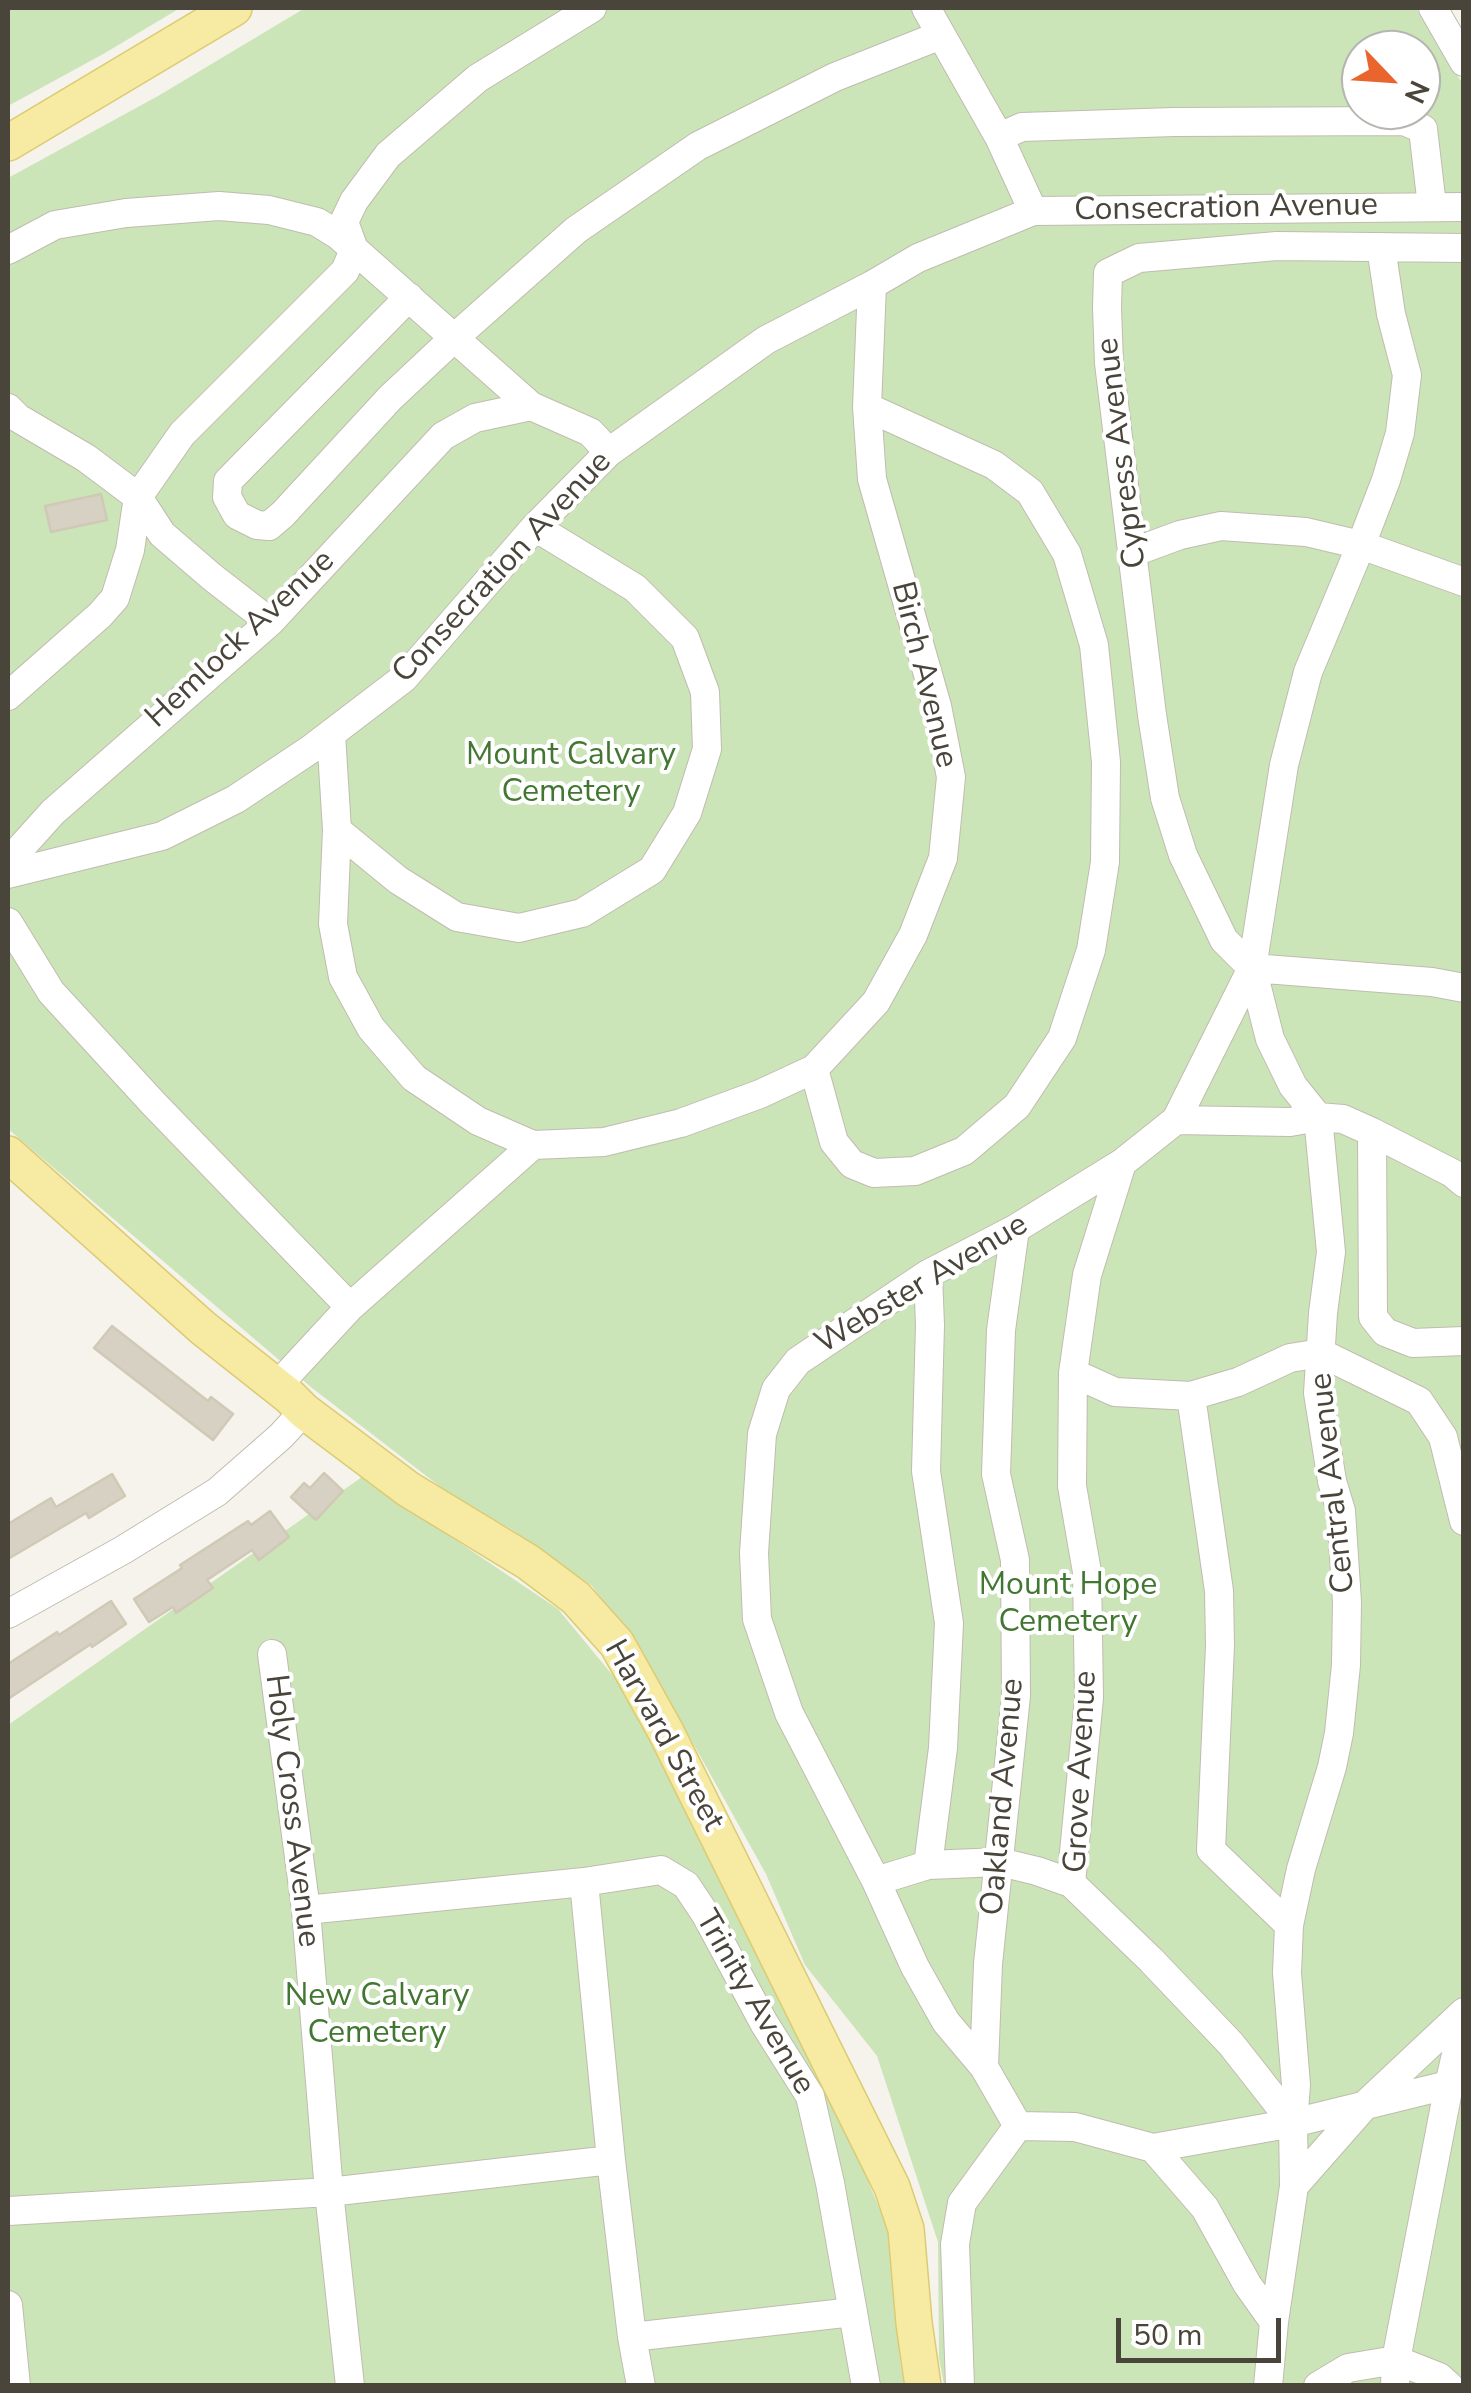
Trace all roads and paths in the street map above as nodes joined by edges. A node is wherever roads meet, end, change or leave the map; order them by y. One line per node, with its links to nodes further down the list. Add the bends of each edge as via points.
1 (234, 8): 8 (main road)
2 (592, 8): 15 (street, via 478,78 388,155 344,222)
3 (926, 8): 5 (street)
4 (1433, 8): 6 (street)
5 (941, 35): 7 (street); 18 (street, via 834,78 698,146 576,230)
6 (1464, 62)
7 (999, 137): 9 (street, via 1041,126 1404,121 1423,129); 11 (street)
8 (8, 143)
9 (1432, 206): 10 (street, Consecration Avenue); 11 (street, Consecration Avenue)
10 (1464, 207)
11 (1033, 211): 16 (street, Consecration Avenue, via 918,258)
12 (1381, 247): 13 (street, Cypress Avenue); 25 (street, via 1407,375 1400,434); 26 (street, Cypress Avenue, via 1277,246 1139,258 1108,272 1109,363)
13 (1464, 248)
14 (8, 250): 15 (street, via 55,225 219,206 317,222)
15 (354, 250): 17 (street); 23 (street, via 344,270 182,434)
16 (872, 286): 20 (street, Birch Avenue); 22 (street, Consecration Avenue, via 766,340)
17 (409, 297): 18 (street); 18 (street, via 228,481 227,498 238,515 270,526)
18 (453, 339): 19 (street)
19 (531, 406): 22 (street, via 590,432); 28 (street, Hemlock Avenue, via 474,418 443,436)
20 (867, 407): 37 (street, Birch Avenue, via 872,479 951,777 944,858 914,935 876,1002); 37 (street, via 994,465 1030,492 1067,554 1094,645 1106,762 1105,862 1091,950 1062,1038 1017,1106 964,1151 915,1171 874,1173 852,1164 834,1142)
21 (11, 417): 23 (street)
22 (609, 452): 24 (street, Consecration Avenue)
23 (138, 496): 28 (street, via 162,534); 29 (street, via 115,598)
24 (535, 527): 30 (street, Consecration Avenue, via 404,678); 31 (street, via 635,588 685,638 705,692 707,749 687,814 652,870 582,913 519,928 456,917)
25 (1362, 545): 26 (street, via 1306,532 1221,526); 27 (street); 35 (street, via 1308,672 1284,765)
26 (1134, 552): 35 (street, Cypress Avenue, via 1165,798 1224,940)
27 (1464, 582)
28 (270, 622): 32 (street, Hemlock Avenue, via 53,812)
29 (8, 696)
30 (331, 734): 31 (street, Birch Avenue); 33 (street, Consecration Avenue, via 236,800 162,836)
31 (337, 830): 41 (street, Birch Avenue, via 333,924 344,976 371,1028 414,1078 478,1121)
32 (8, 862)
33 (8, 874)
34 (8, 922): 47 (street, via 51,992)
35 (1252, 968): 36 (street); 38 (street, via 1270,1040); 39 (street, Webster Avenue)
36 (1464, 988)
37 (814, 1069): 41 (street, Birch Avenue, via 681,1123 604,1142)
38 (1318, 1118): 39 (street); 40 (street, via 1342,1119); 49 (street, Central Avenue, via 1331,1252)
39 (1176, 1120): 43 (street, Webster Avenue)
40 (1372, 1132): 44 (street); 48 (street, via 1373,1317 1385,1332 1414,1343)
41 (534, 1146): 47 (street)
42 (8, 1154): 51 (main road, Harvard Street)
43 (1122, 1163): 45 (street, Webster Avenue); 50 (street, Grove Avenue, via 1087,1275)
44 (1464, 1184)
45 (1015, 1230): 46 (street, Webster Avenue); 57 (street, Oakland Avenue, via 1001,1330 996,1474 1015,1560 1016,1696)
46 (928, 1274): 58 (street, via 926,1471 949,1623); 59 (street, Webster Avenue, via 798,1361 776,1389 762,1434 754,1553 758,1620 789,1713)
47 (350, 1307): 51 (street)
48 (1464, 1341)
49 (1322, 1353): 52 (street, via 1290,1358); 54 (street, via 1419,1401 1443,1437); 63 (street, Central Avenue, via 1318,1393 1341,1511 1346,1665 1340,1733)
50 (1073, 1373): 52 (street, via 1115,1392); 61 (street, Grove Avenue, via 1072,1486 1087,1572 1089,1698)
51 (276, 1386): 53 (main road, Harvard Street)
52 (1191, 1396): 63 (street, via 1219,1591 1211,1850)
53 (304, 1411): 55 (street, via 217,1492); 85 (main road, Harvard Street, via 408,1489 528,1562 576,1598 617,1644 892,2187 906,2229)
54 (1464, 1520)
55 (8, 1614)
56 (272, 1654): 62 (street, Holy Cross Avenue)
57 (1000, 1862): 58 (street); 61 (street); 66 (street, Oakland Avenue)
58 (928, 1864): 59 (street)
59 (876, 1881): 66 (street, Webster Avenue, via 946,2022)
60 (584, 1882): 62 (street, Trinity Avenue); 72 (street); 77 (street, Trinity Avenue, via 661,1870 686,1885 706,1915 810,2096)
61 (1071, 1882): 69 (street, Grove Avenue, via 1231,2044)
62 (306, 1910): 74 (street, Holy Cross Avenue)
63 (1289, 1925): 69 (street, Central Avenue)
64 (1464, 2012): 68 (street)
65 (1464, 2020): 67 (street)
66 (984, 2067): 70 (street, Webster Avenue)
67 (1456, 2083): 68 (street); 80 (street)
68 (1368, 2103): 69 (street); 73 (street)
69 (1293, 2123): 71 (street); 73 (street, Central Avenue)
70 (1018, 2126): 71 (street, via 1076,2127); 86 (street, via 962,2202 955,2244)
71 (1153, 2148): 78 (street, via 1205,2208)
72 (612, 2160): 74 (street); 79 (street)
73 (1294, 2186): 78 (street, Central Avenue)
74 (330, 2192): 75 (street); 82 (street, Holy Cross Avenue)
75 (8, 2212)
76 (8, 2305): 81 (street)
77 (852, 2312): 79 (street); 84 (street, Trinity Avenue)
78 (1274, 2322): 87 (street, Central Avenue)
79 (632, 2337): 83 (street)
80 (1395, 2373): 88 (street, via 1348,2368); 89 (street, via 1438,2377)
81 (16, 2386)
82 (350, 2386)
83 (641, 2386)
84 (866, 2386)
85 (923, 2386)
86 (960, 2386)
87 (1268, 2386)
88 (1318, 2386)
89 (1450, 2386)

